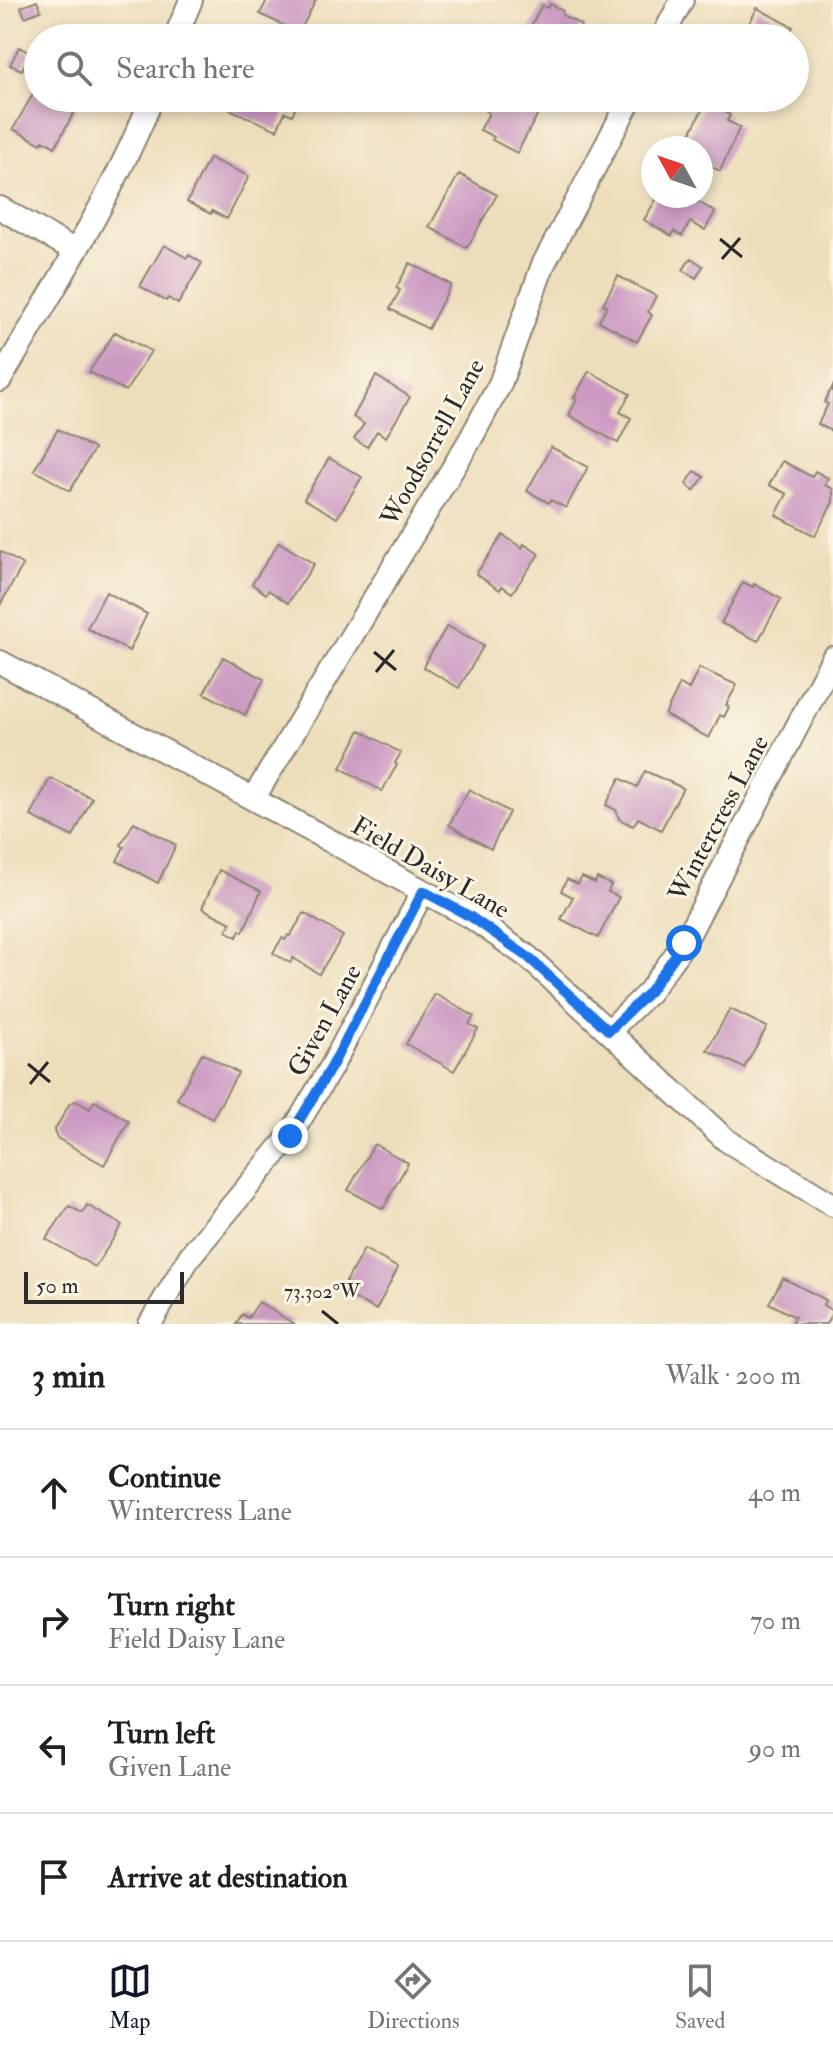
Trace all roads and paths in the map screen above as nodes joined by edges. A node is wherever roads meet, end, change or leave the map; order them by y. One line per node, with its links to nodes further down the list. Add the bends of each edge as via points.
1 (191, 0): 3 (street)
2 (682, 0): 4 (street)
3 (181, 24)
4 (669, 24)
5 (146, 112): 8 (street)
6 (624, 112): 12 (street, Woodsorrell Lane, via 543,265 500,384 470,440)
7 (0, 208): 8 (street)
8 (76, 251): 9 (street)
9 (0, 380)
10 (833, 658): 14 (street, Wintercress Lane, via 684,943 649,992)
11 (0, 662): 12 (street, Field Daisy Lane)
12 (253, 799): 13 (street, Field Daisy Lane)
13 (423, 891): 14 (street, Field Daisy Lane, via 528,957); 16 (street, Given Lane, via 290,1136 190,1256)
14 (609, 1031): 15 (street, Field Daisy Lane, via 726,1140)
15 (833, 1205)
16 (150, 1324)

